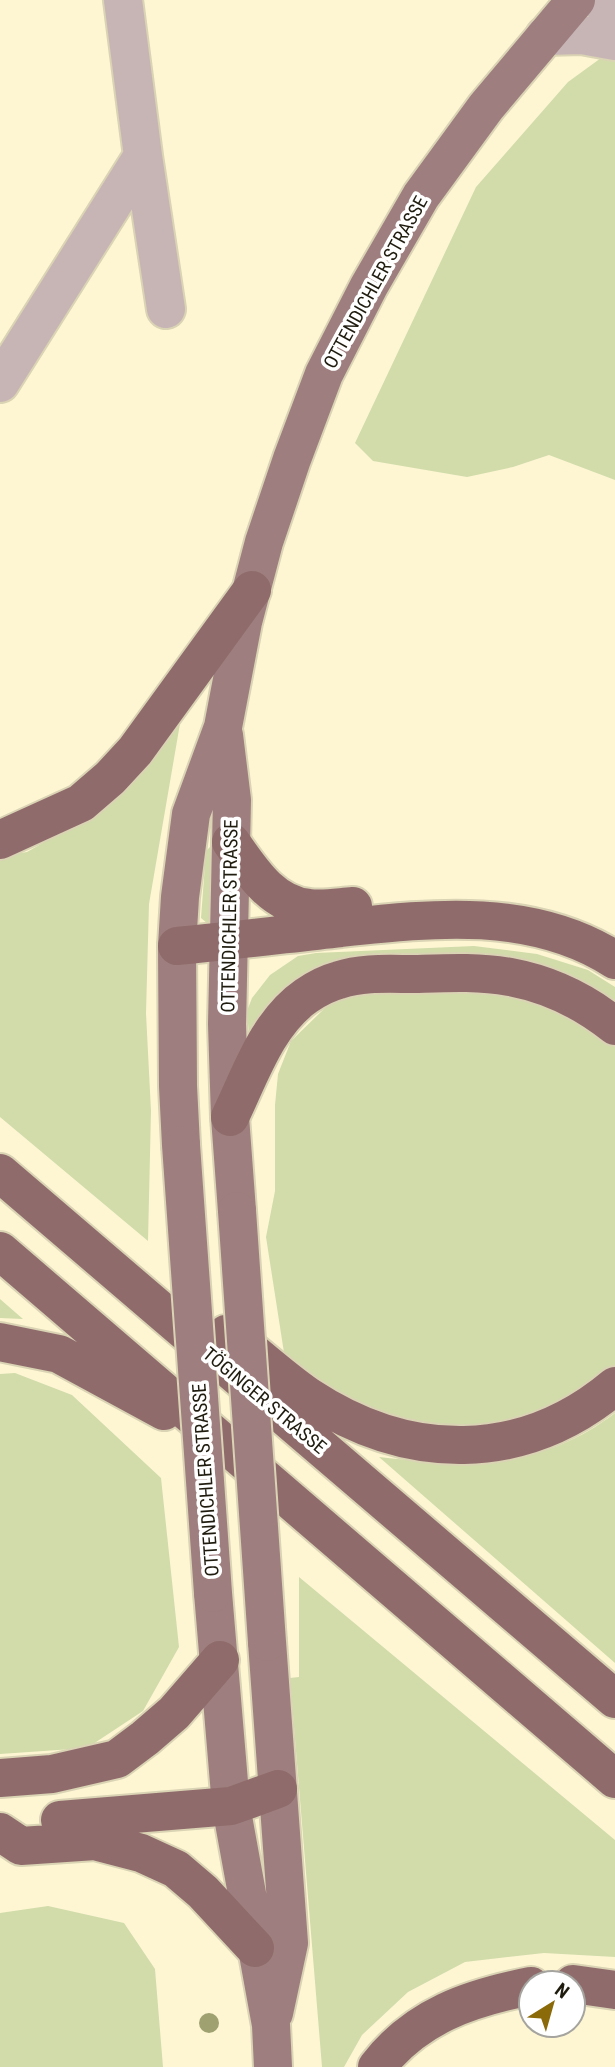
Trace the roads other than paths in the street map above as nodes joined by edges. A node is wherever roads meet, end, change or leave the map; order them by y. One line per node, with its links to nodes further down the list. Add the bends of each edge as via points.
1 (123, 0): 7 (lane)
2 (576, 0): 5 (main road, OTTENDICHLER STRASSE)
3 (599, 0): 4 (lane)
4 (615, 16)
5 (545, 36): 6 (lane, via 582,35); 10 (main road, OTTENDICHLER STRASSE, via 421,196 369,286 324,374)
6 (615, 41)
7 (143, 156): 8 (lane); 9 (lane)
8 (166, 309)
9 (0, 383)
10 (252, 590): 11 (main road, OTTENDICHLER STRASSE); 12 (highway, via 135,751 110,778 81,803)
11 (223, 727): 13 (main road, OTTENDICHLER STRASSE, via 232,800); 16 (main road, OTTENDICHLER STRASSE, via 191,814)
12 (0, 840)
13 (231, 842): 14 (highway, via 262,883 282,900 308,908 359,906); 15 (main road, OTTENDICHLER STRASSE)
14 (401, 922): 15 (highway); 17 (highway, via 487,920 525,925 564,934)
15 (228, 941): 16 (highway); 19 (main road, OTTENDICHLER STRASSE)
16 (177, 946): 26 (main road, OTTENDICHLER STRASSE, bridge, via 181,1145)
17 (615, 960)
18 (615, 1026): 19 (highway, via 565,995 509,977 370,974 340,979 288,1011)
19 (230, 1116): 30 (main road, OTTENDICHLER STRASSE, bridge)
20 (0, 1173): 22 (highway, TÖGINGER STRASSE)
21 (0, 1251): 25 (highway)
22 (159, 1310): 24 (highway, via 233,1336 338,1413 405,1439 452,1446 510,1441 569,1418); 27 (highway, TÖGINGER STRASSE)
23 (0, 1342): 25 (highway, via 59,1354)
24 (615, 1386)
25 (225, 1442): 29 (highway)
26 (220, 1660): 28 (highway, via 174,1713 117,1759 52,1774); 31 (main road, OTTENDICHLER STRASSE)
27 (615, 1699)
28 (0, 1778)
29 (615, 1779)
30 (278, 1789): 31 (highway); 38 (main road, OTTENDICHLER STRASSE, via 289,1943)
31 (231, 1806): 32 (highway); 34 (main road, OTTENDICHLER STRASSE)
32 (0, 1824)
33 (0, 1832): 34 (highway, via 21,1846 95,1841 141,1853 176,1869)
34 (256, 1948): 38 (main road, OTTENDICHLER STRASSE)
35 (587, 1986): 37 (highway)
36 (517, 1989): 40 (highway, via 441,2012 407,2034)
37 (615, 1990)
38 (271, 2025): 39 (main road, OTTENDICHLER STRASSE)
39 (273, 2067)
40 (377, 2067)

